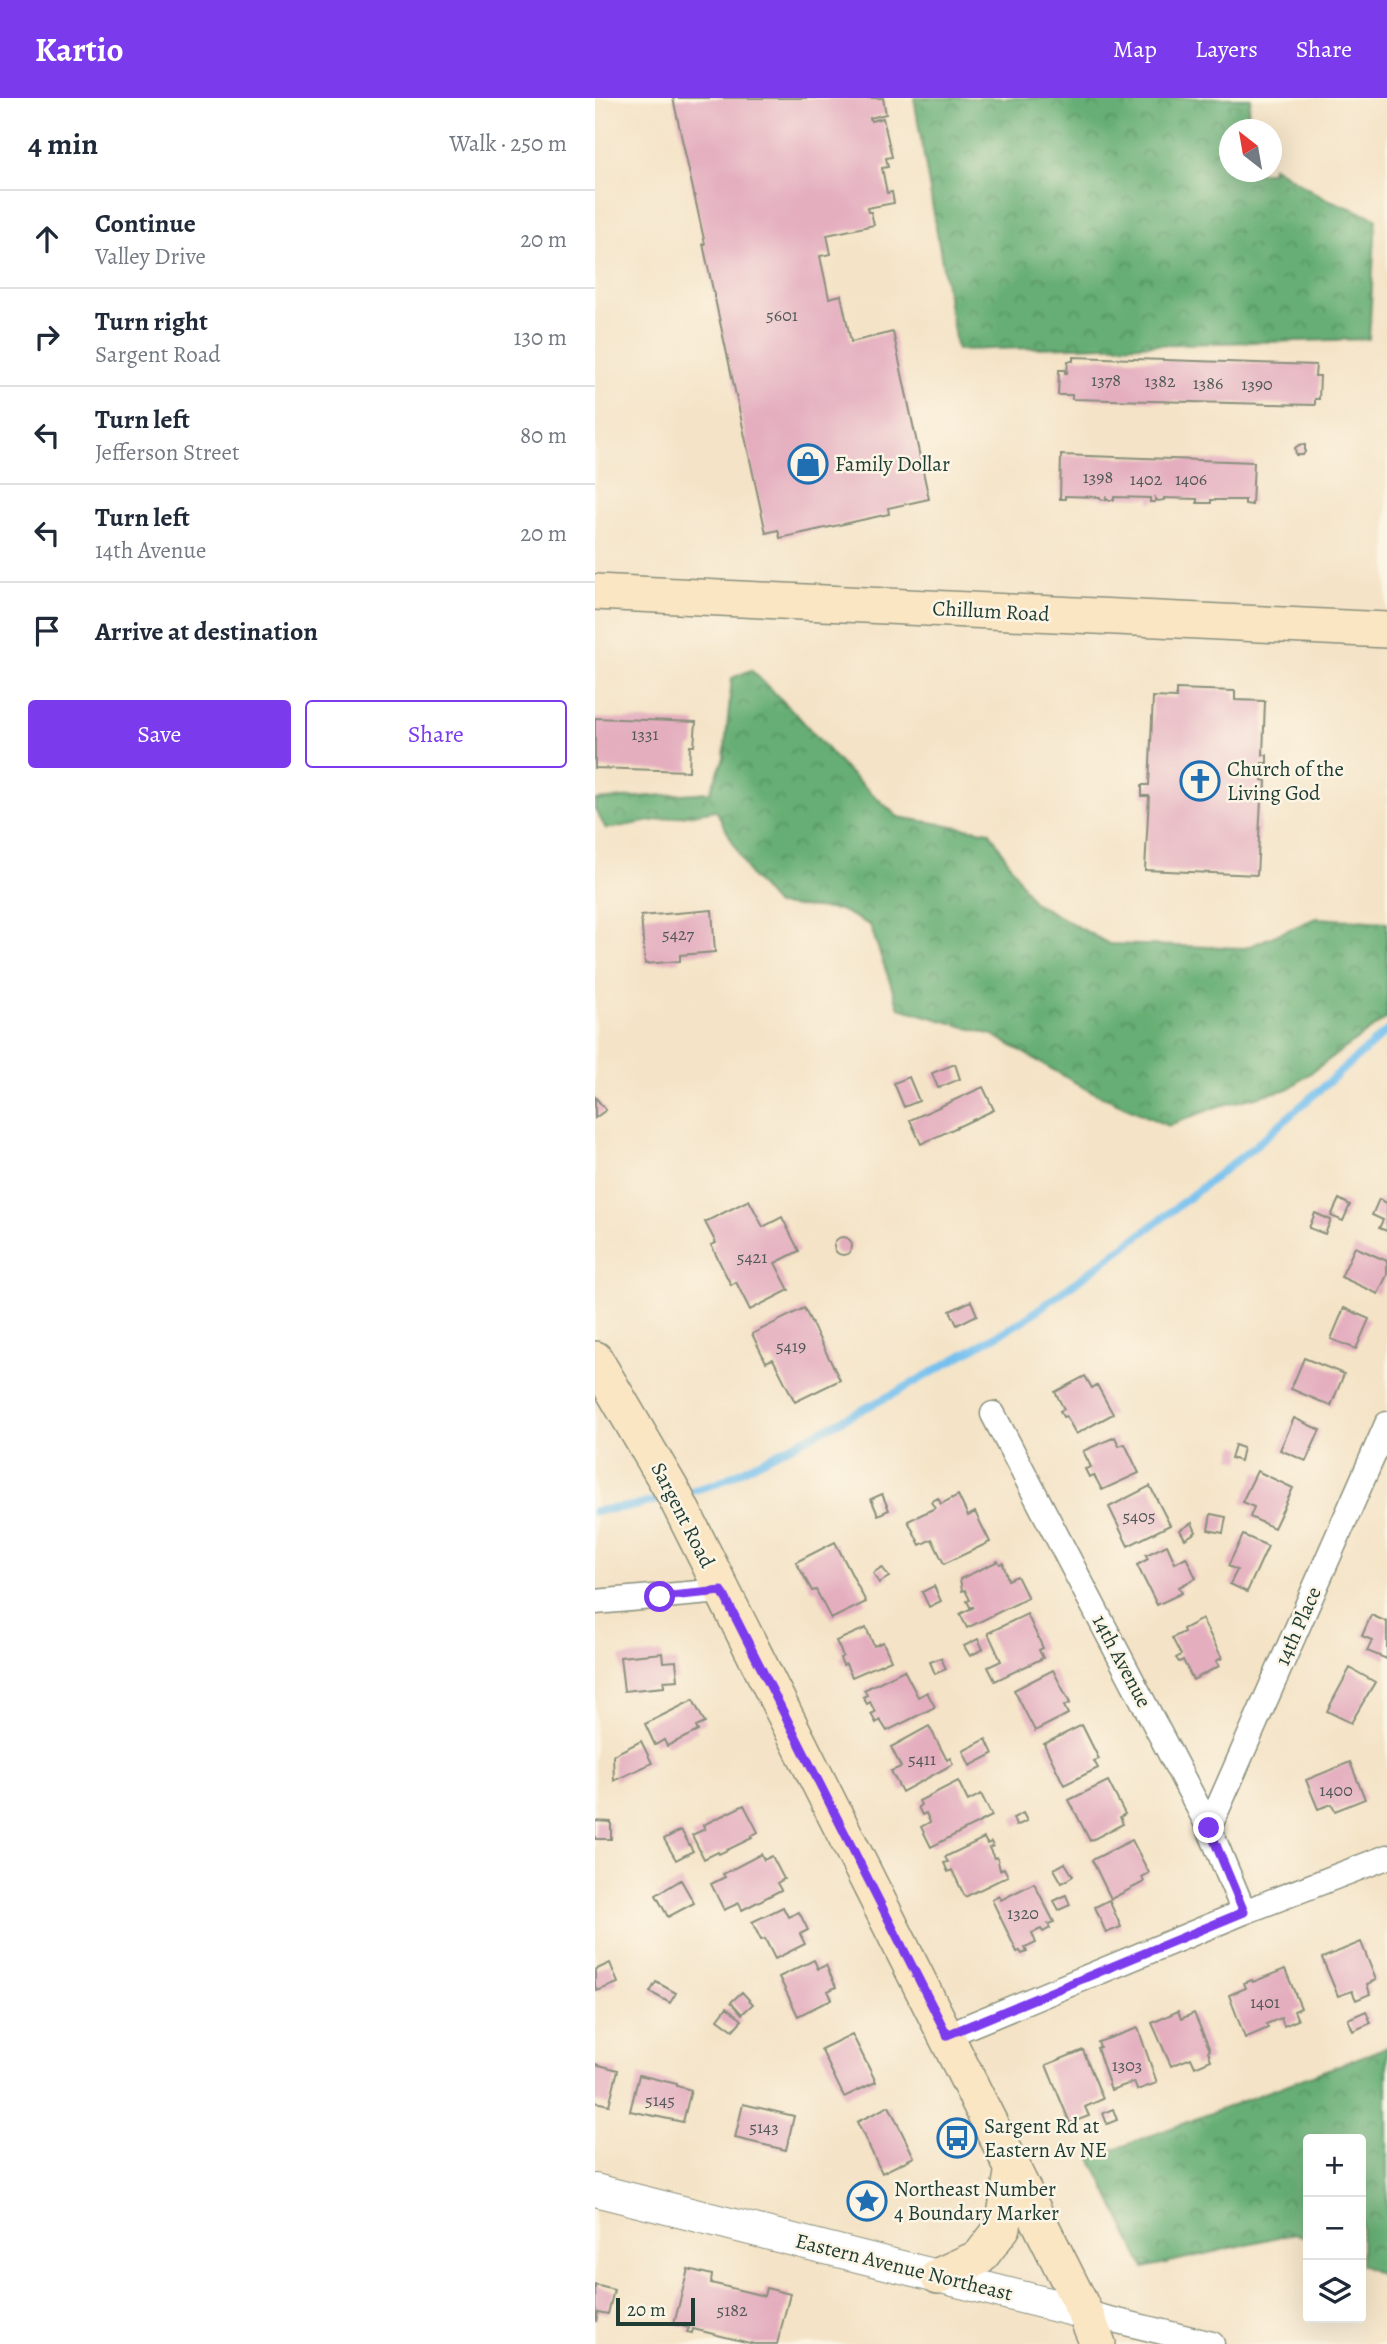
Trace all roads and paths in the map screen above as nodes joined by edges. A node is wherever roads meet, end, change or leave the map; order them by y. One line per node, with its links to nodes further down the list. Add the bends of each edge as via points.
1 (595, 593): 2 (main road, Chillum Road)
2 (1387, 630)
3 (595, 1359): 6 (main road, Sargent Road, via 674,1493)
4 (993, 1414): 8 (street, 14th Avenue)
5 (1387, 1424): 8 (street, 14th Place)
6 (722, 1591): 7 (street); 11 (main road, Sargent Road)
7 (595, 1602)
8 (1209, 1828): 10 (street, 14th Avenue)
9 (1387, 1857): 10 (street)
10 (1244, 1912): 11 (street)
11 (947, 2035): 12 (main road, Sargent Road)
12 (1013, 2167): 14 (main road, via 1003,2227 980,2257); 15 (main road, Sargent Road)
13 (595, 2190): 14 (street, Eastern Avenue Northeast)
14 (938, 2276): 15 (street, Eastern Avenue Northeast)
15 (1091, 2328): 16 (street, Eastern Avenue Northeast)
16 (1212, 2344)

